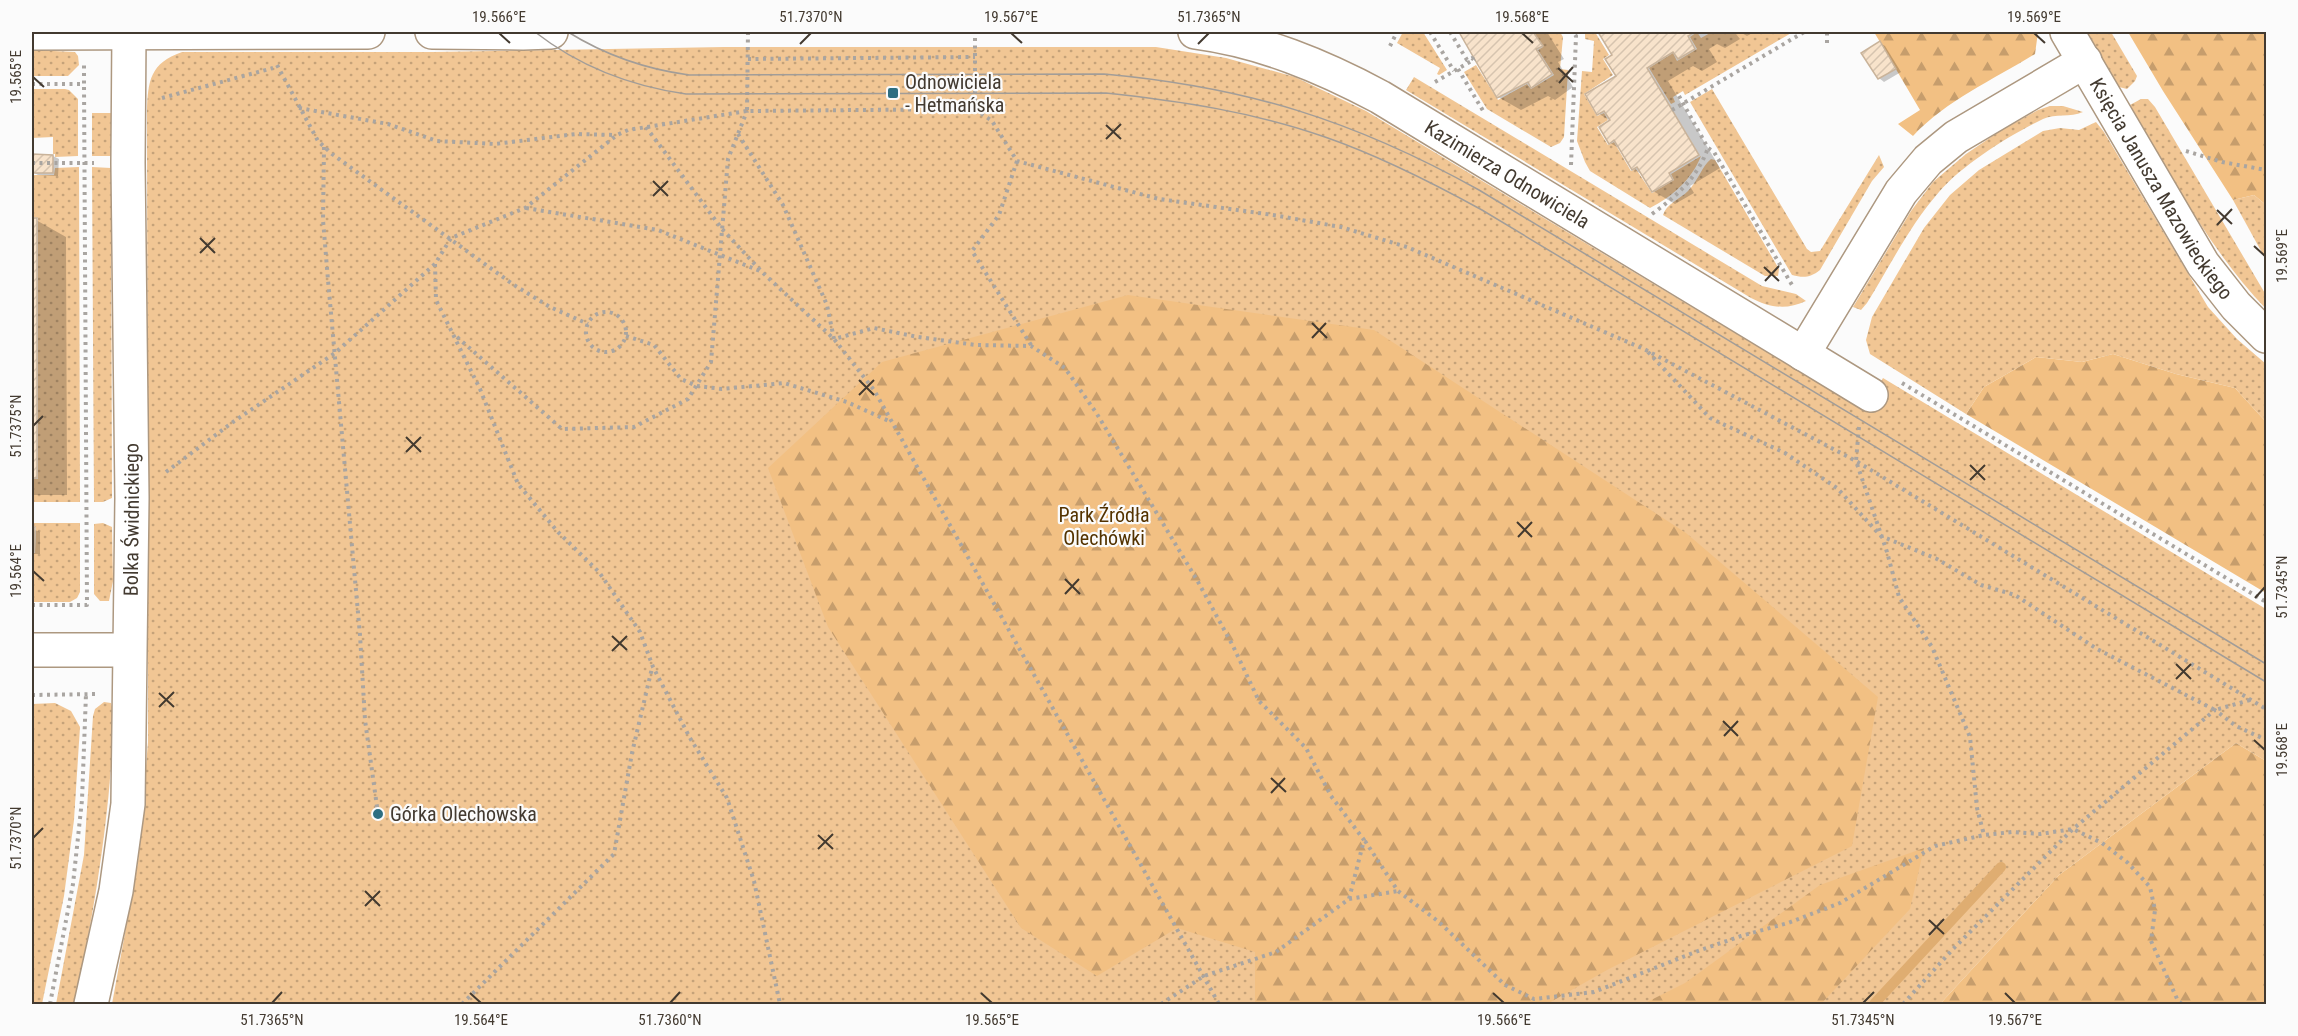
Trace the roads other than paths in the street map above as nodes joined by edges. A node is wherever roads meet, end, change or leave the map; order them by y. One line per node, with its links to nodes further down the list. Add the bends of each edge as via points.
1 (84, 32): 2 (street); 9 (street)
2 (129, 32): 3 (street); 15 (street, Bolka Świdnickiego)
3 (351, 32): 4 (street)
4 (368, 32)
5 (432, 32): 6 (street)
6 (552, 32)
7 (1195, 32): 12 (street, Kazimierza Odnowiciela, via 1264,47 1335,73)
8 (2067, 32): 10 (street, Księcia Janusza Mazowieckiego)
9 (32, 33)
10 (2085, 61): 11 (street, Księcia Janusza Mazowieckiego, via 2204,264 2236,306); 12 (street, via 1956,137 1928,160 1883,219)
11 (2266, 336)
12 (1803, 354): 13 (street, Kazimierza Odnowiciela)
13 (1870, 395)
14 (32, 650): 15 (street)
15 (129, 650): 16 (street, Bolka Świdnickiego, via 127,815 116,891)
16 (91, 1005)

